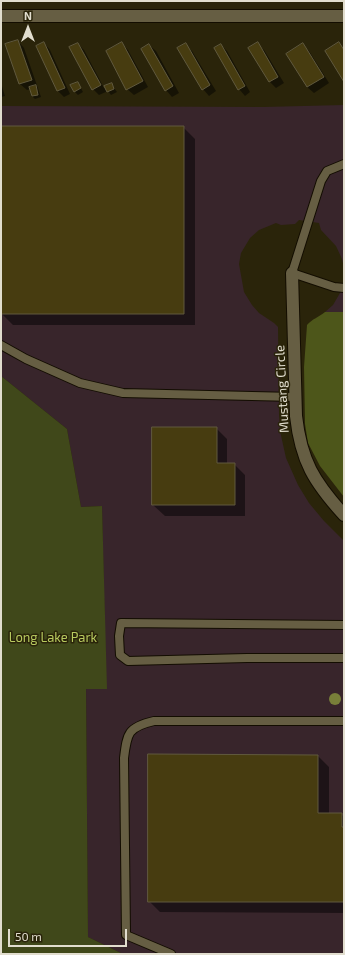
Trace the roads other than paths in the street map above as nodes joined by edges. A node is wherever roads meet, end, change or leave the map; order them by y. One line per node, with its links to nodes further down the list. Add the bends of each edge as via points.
1 (1, 16): 2 (street)
2 (344, 16)
3 (344, 164): 4 (lane, via 327,171 321,181)
4 (292, 273): 5 (lane); 7 (street, Mustang Circle)
5 (344, 288)
6 (1, 346): 7 (lane, via 80,383 123,393)
7 (295, 397): 8 (street, Mustang Circle, via 298,434 304,456 322,490)
8 (344, 515)
9 (344, 626): 10 (lane, via 121,624 120,636 120,655 128,661)
10 (344, 658)
11 (344, 721): 12 (lane, via 154,721 131,729 124,758 126,935)
12 (171, 954)

